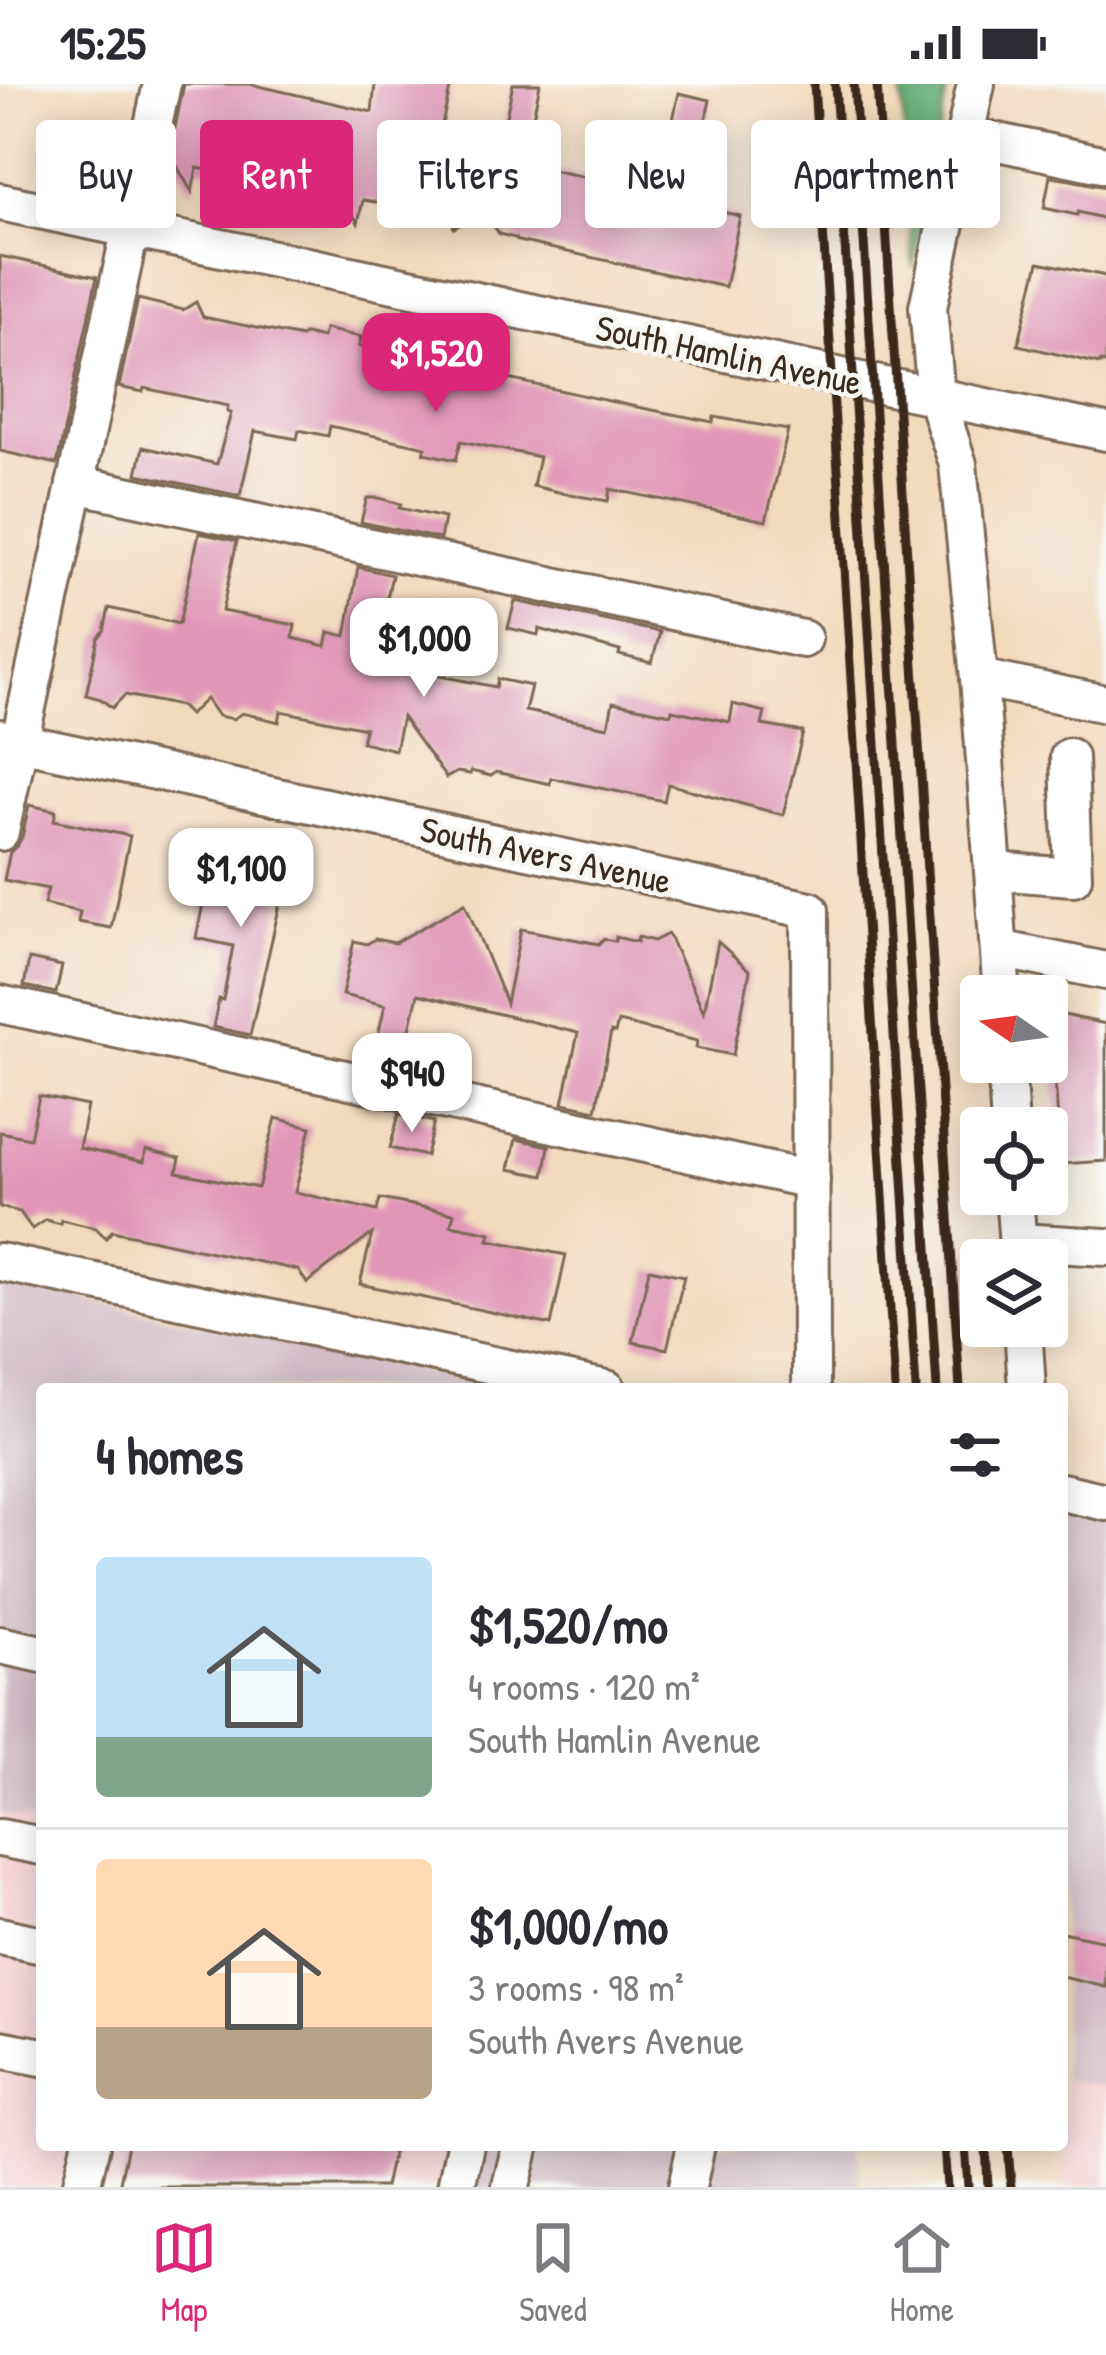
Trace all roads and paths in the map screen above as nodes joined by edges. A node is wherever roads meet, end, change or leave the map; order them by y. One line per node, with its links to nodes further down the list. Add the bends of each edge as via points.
1 (162, 84): 8 (street)
2 (976, 84): 3 (street)
3 (968, 120)
4 (1000, 142): 5 (street)
5 (1106, 165)
6 (0, 202): 8 (street, South Hamlin Avenue)
7 (945, 228): 9 (street, via 928,307)
8 (130, 229): 9 (street, South Hamlin Avenue); 11 (street)
9 (936, 397): 10 (street, South Hamlin Avenue); 13 (street, via 958,464)
10 (1106, 432)
11 (75, 484): 12 (street); 15 (street)
12 (803, 639)
13 (979, 678): 14 (street); 18 (street)
14 (1106, 704)
15 (10, 740): 17 (street); 23 (street, South Avers Avenue, via 810,910)
16 (1069, 757): 18 (street, via 1073,877)
17 (0, 832)
18 (994, 871): 19 (street)
19 (999, 949): 20 (street); 21 (street)
20 (1106, 971)
21 (1001, 975)
22 (0, 1004): 23 (street)
23 (811, 1180): 29 (street)
24 (1106, 1247): 25 (street)
25 (1068, 1249)
26 (0, 1262): 28 (street)
27 (1024, 1347): 30 (street)
28 (578, 1383)
29 (811, 1383)
30 (1027, 1383)
31 (1068, 1494): 32 (street)
32 (1106, 1502)
33 (0, 1645): 34 (street)
34 (36, 1653)
35 (0, 1838): 36 (street)
36 (36, 1845)
37 (0, 1936): 38 (street)
38 (36, 1944)
39 (0, 2049): 40 (street)
40 (36, 2056)
41 (90, 2151): 46 (street)
42 (464, 2151): 47 (street)
43 (520, 2151): 45 (street)
44 (695, 2151): 48 (street)
45 (512, 2186)
46 (81, 2187)
47 (456, 2187)
48 (687, 2187)

